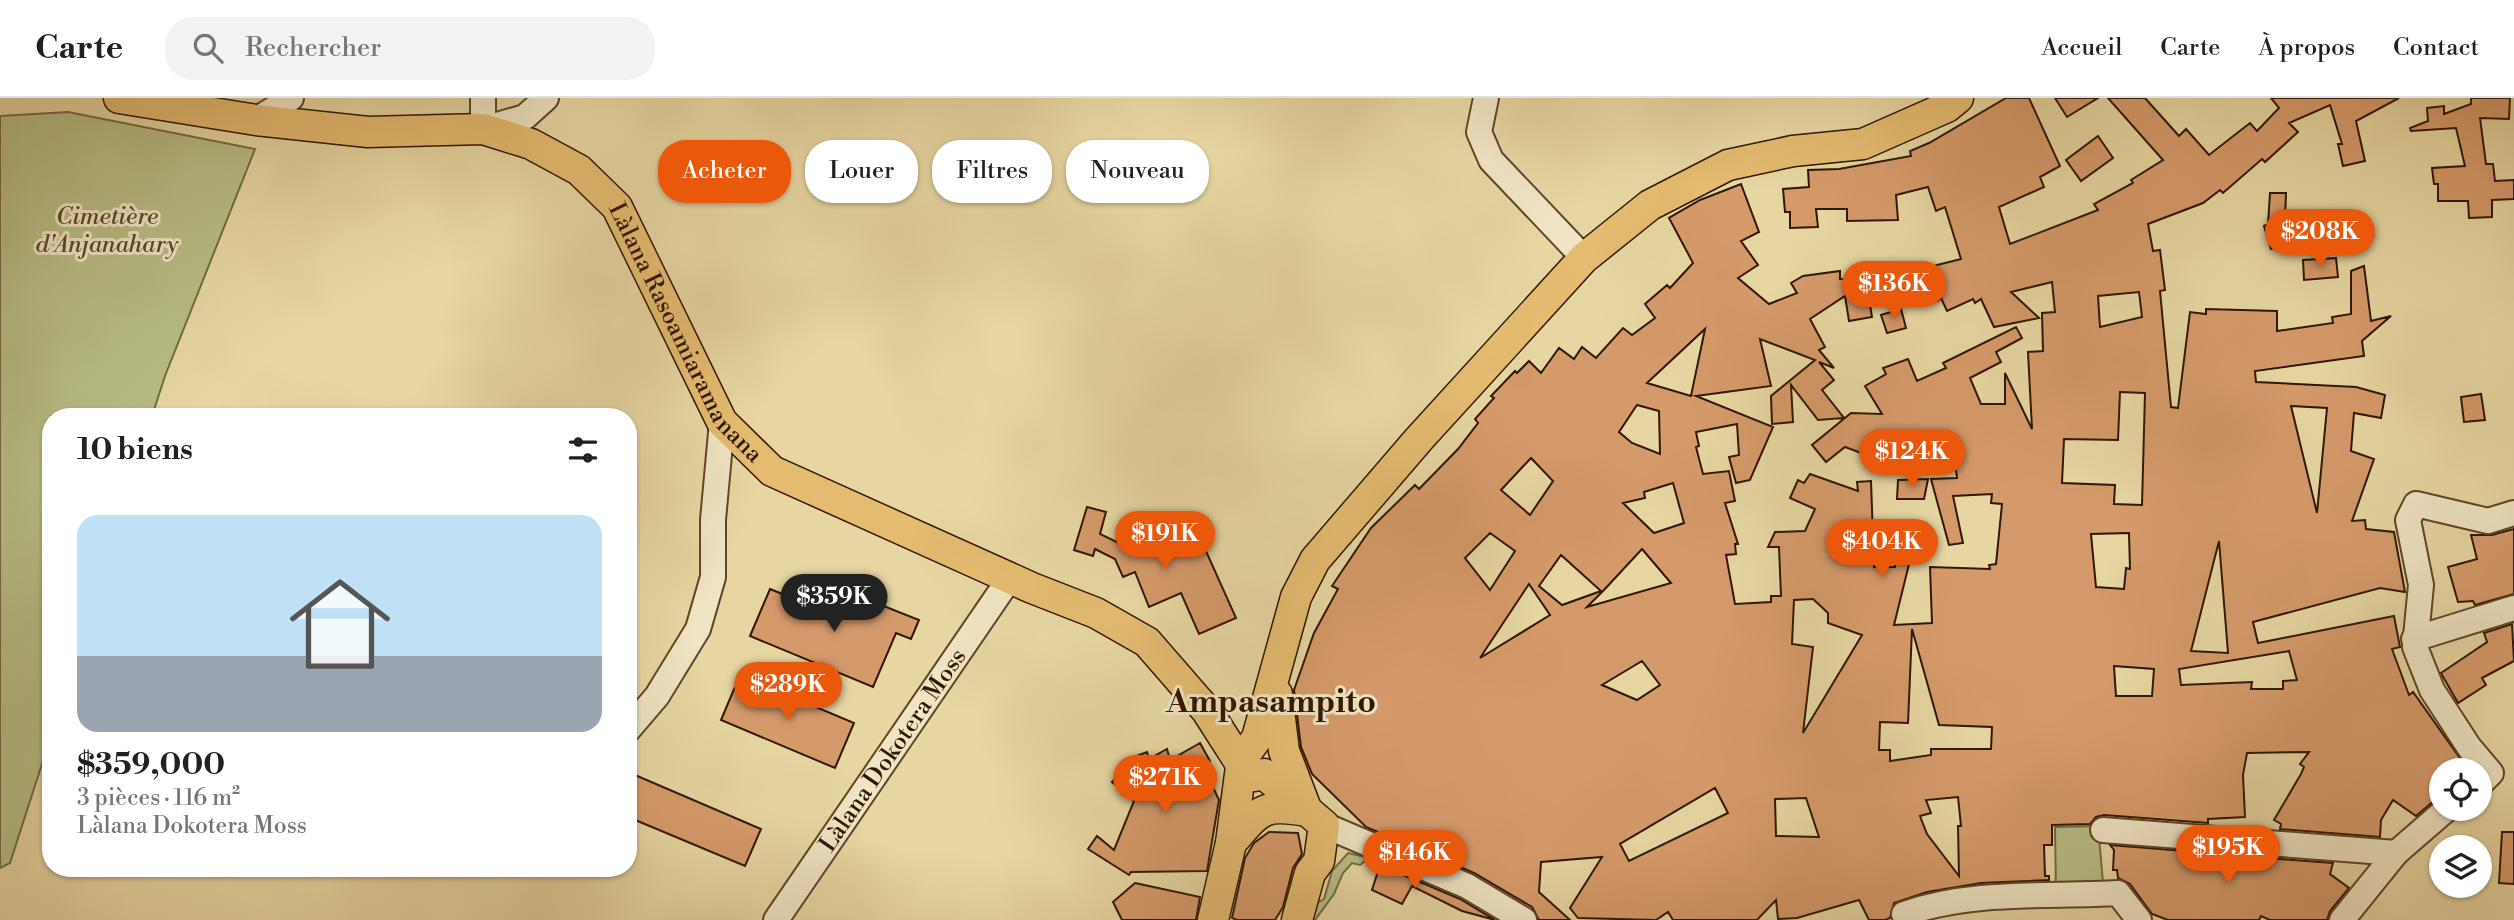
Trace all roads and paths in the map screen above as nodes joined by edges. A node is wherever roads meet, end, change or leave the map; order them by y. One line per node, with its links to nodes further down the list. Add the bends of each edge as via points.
1 (119, 98): 7 (main road, Làlana Rasoamiaramanana)
2 (291, 98): 7 (street)
3 (483, 98): 8 (street)
4 (546, 98): 8 (street, via 525,117)
5 (1486, 98): 9 (street, via 1479,132 1491,160)
6 (1958, 98): 9 (main road, via 1863,144 1793,151 1728,165 1650,205)
7 (256, 120): 8 (main road, Làlana Rasoamiaramanana, via 368,132)
8 (483, 130): 10 (main road, Làlana Rasoamiaramanana, via 531,144 579,170 617,207)
9 (1584, 258): 15 (main road, via 1315,560 1296,597)
10 (722, 422): 12 (main road, Làlana Rasoamiaramanana, via 772,471); 17 (street, via 713,578 698,629)
11 (2514, 513): 14 (street, via 2488,521 2416,504 2408,520 2421,585)
12 (1010, 578): 16 (main road, Làlana Rasoamiaramanana, via 1096,613 1147,642); 26 (street, Làlana Dokotera Moss)
13 (2514, 608): 14 (street)
14 (2414, 639): 18 (street, via 2432,690)
15 (1275, 676): 16 (main road, via 1266,704 1254,714 1240,720); 19 (main road); 20 (main road, via 1284,751)
16 (1207, 711): 19 (main road, Làlana Rasoamiaramanana); 23 (main road, via 1227,775)
17 (637, 719)
18 (2478, 758)
19 (1257, 762): 20 (main road, Làlana Rasoamiaramanana); 23 (main road)
20 (1315, 818): 23 (main road, via 1279,806 1266,809); 28 (main road, via 1319,862 1310,873); 29 (street, via 1467,886)
21 (2433, 821): 24 (street)
22 (2103, 830): 24 (street)
23 (1231, 842): 27 (main road)
24 (2396, 853): 31 (street)
25 (1904, 914): 30 (street, via 1937,903 1991,897 2118,893)
26 (776, 920)
27 (1213, 920)
28 (1297, 920)
29 (1524, 920)
30 (2140, 920)
31 (2342, 920)

